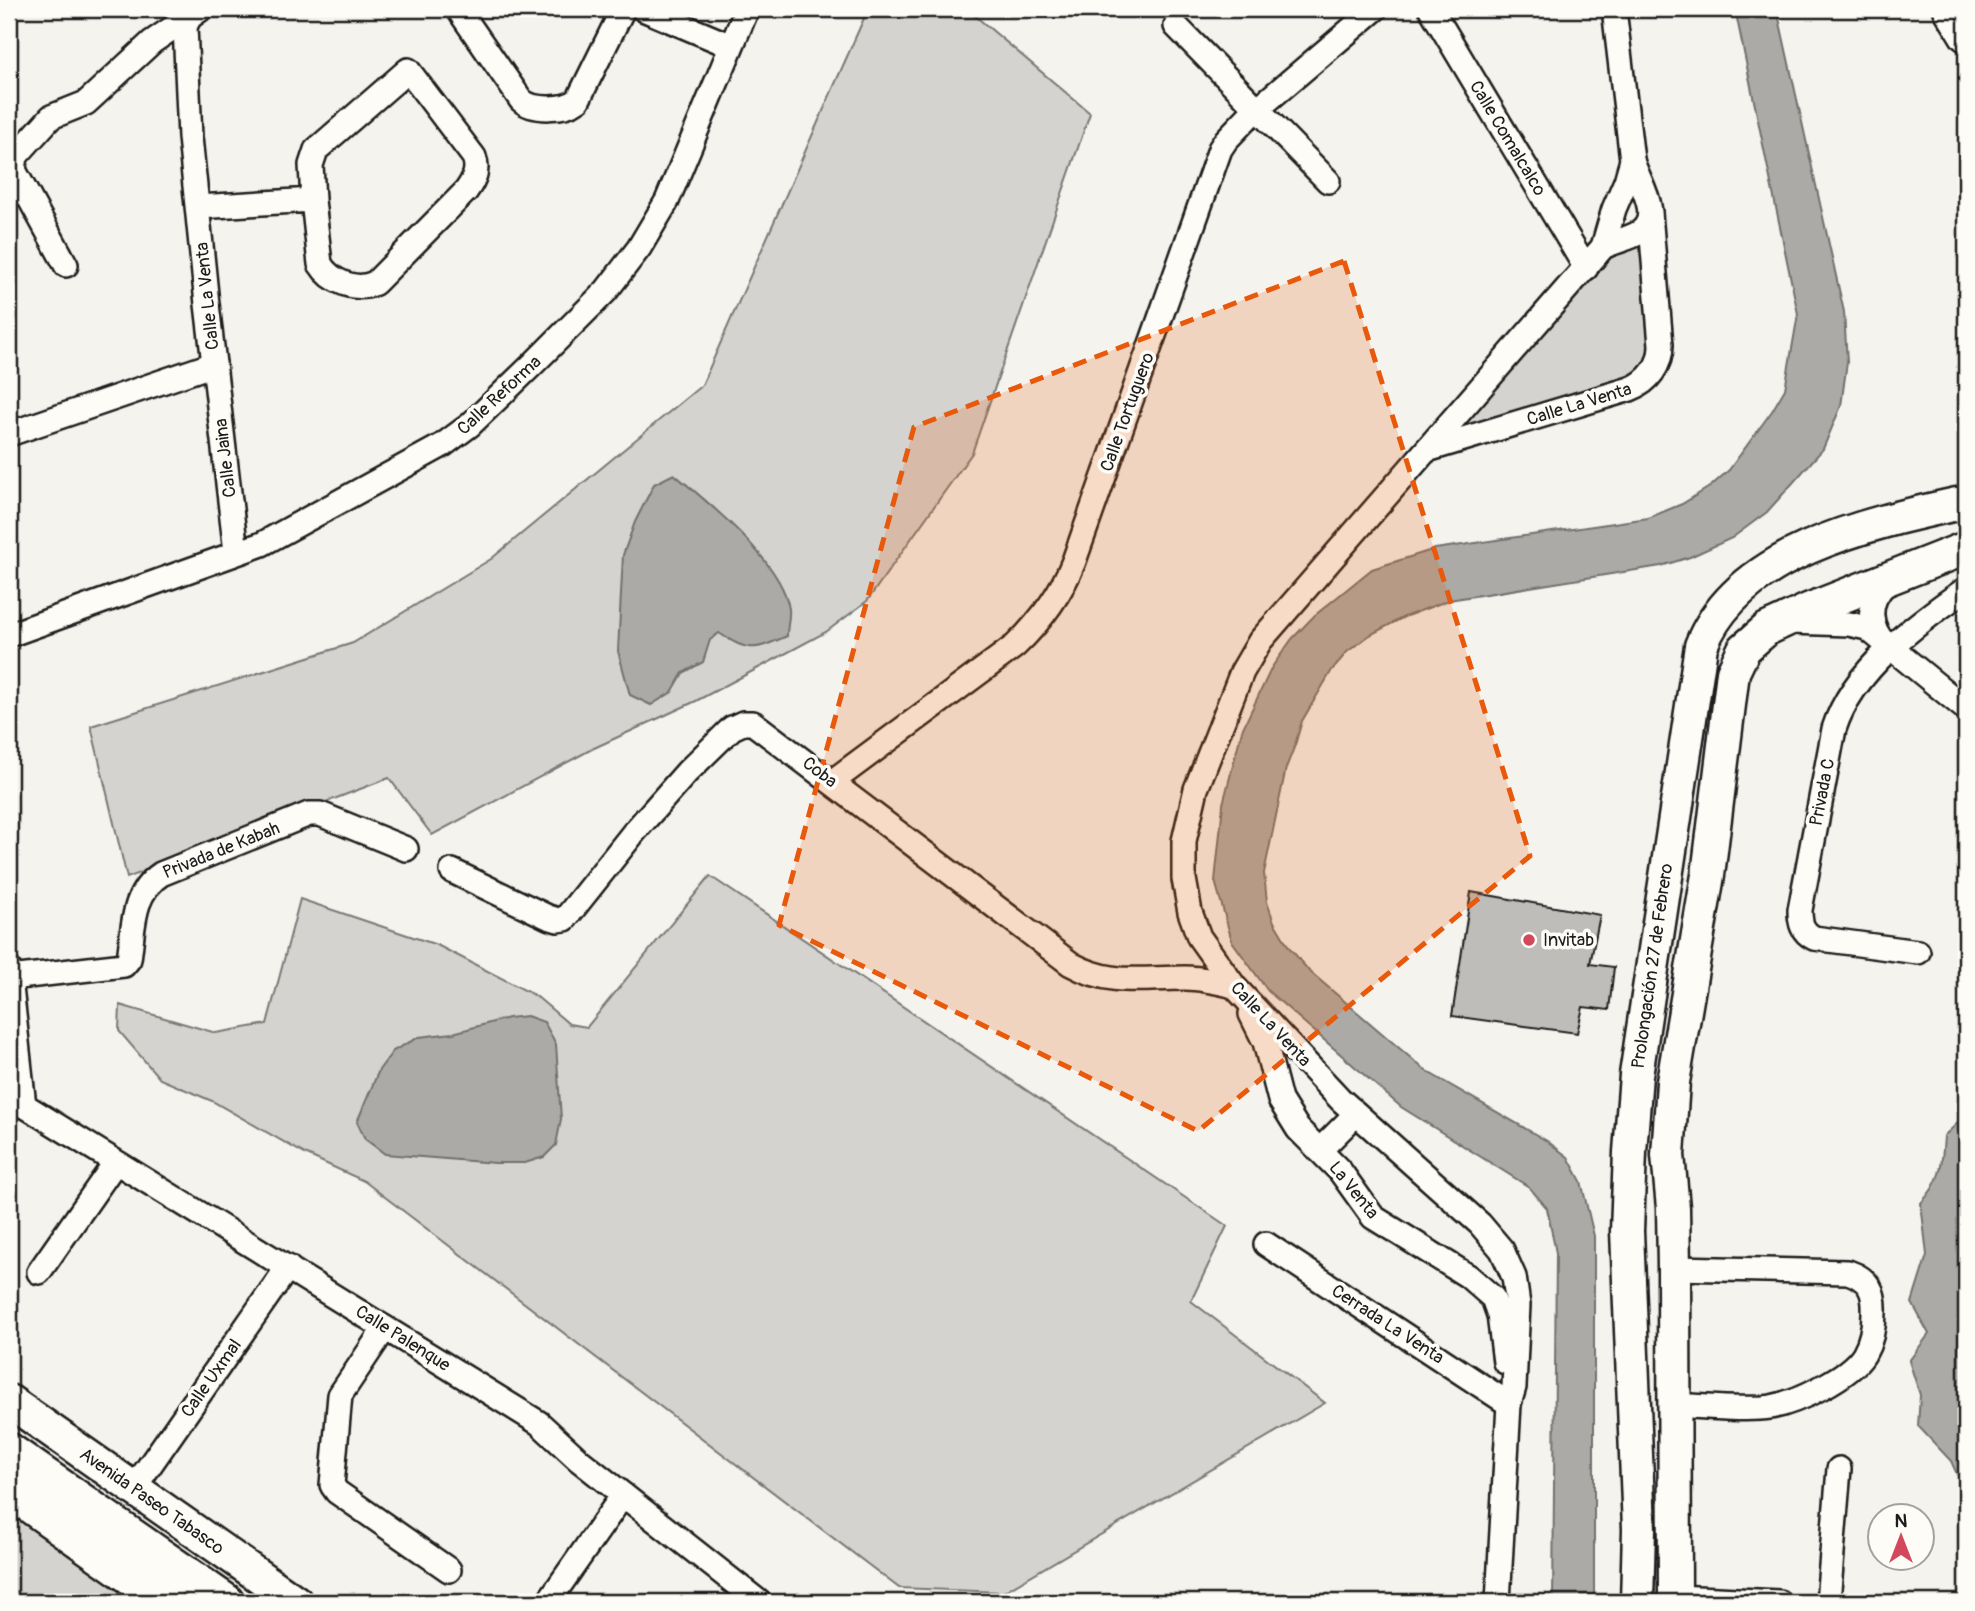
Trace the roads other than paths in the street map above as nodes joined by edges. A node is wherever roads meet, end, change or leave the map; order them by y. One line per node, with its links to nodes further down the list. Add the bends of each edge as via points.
1 (458, 9): 2 (street, via 521,100 532,107 564,106 578,100)
2 (624, 9)
3 (643, 9): 12 (street)
4 (747, 9): 12 (street, Calle Reforma)
5 (1376, 9): 13 (street, Calle Tortuguero)
6 (1431, 9): 21 (street, Calle Comalcalco)
7 (1614, 9): 14 (street, Calle La Venta)
8 (1951, 9): 11 (street)
9 (197, 12): 17 (street, Calle La Venta, via 186,23 185,34); 20 (street, Calle La Venta, via 152,42 86,103 51,117 16,156 14,170)
10 (1176, 26): 13 (street)
11 (1966, 35)
12 (731, 46): 27 (street, Calle Reforma, via 667,201 606,291 456,436 261,544)
13 (1258, 108): 15 (street); 34 (street, Calle Tortuguero, via 1226,140 1214,162 1060,593 1015,646)
14 (1632, 160): 18 (street, Calle La Venta); 19 (street, Calle La Venta)
15 (1328, 181)
16 (313, 200): 16 (street, via 310,165 316,150 408,70 476,162 466,191 369,286 345,283 323,269); 17 (street)
17 (198, 207): 22 (street, Calle La Venta)
18 (1650, 213): 19 (street, Calle La Venta, via 1647,226 1638,233); 24 (street, Calle La Venta, via 1661,345 1658,362 1644,382)
19 (1604, 247): 21 (street, Calle La Venta)
20 (66, 265)
21 (1586, 268): 24 (street, Calle La Venta)
22 (214, 364): 23 (street, Calle La Venta); 27 (street, Calle Jaina)
23 (9, 434)
24 (1427, 450): 41 (street, Calle La Venta, via 1261,641 1241,672 1196,789 1184,842 1185,891 1199,937)
25 (1966, 502): 36 (street, Prolongación 27 de Febrero, via 1811,546 1775,565 1724,606 1706,634 1697,661)
26 (1966, 548): 28 (street)
27 (236, 552): 31 (street, Calle Reforma)
28 (1894, 576): 30 (street); 32 (street, via 1880,587 1871,617)
29 (1966, 589): 32 (street, Privada C)
30 (1783, 621): 32 (street, via 1859,625); 38 (street, via 1744,649 1733,671)
31 (9, 635)
32 (1886, 642): 33 (street); 39 (street, Privada C, via 1839,712 1800,919 1807,934 1822,941)
33 (1966, 709)
34 (833, 781): 37 (street, Coba, via 759,726 743,723 687,772 565,919 548,917); 41 (street, Coba, via 940,867 1087,973 1121,981 1187,978)
35 (406, 849): 40 (street, Privada de Kabah, via 320,814 309,814 152,880 137,905 129,959 124,965)
36 (1666, 870): 38 (street); 45 (street, Prolongación 27 de Febrero, via 1636,1075)
37 (452, 871)
38 (1708, 875): 46 (street, via 1673,1082)
39 (1918, 952)
40 (9, 973): 42 (street)
41 (1234, 986): 43 (street, Calle La Venta); 44 (street, La Venta, via 1234,998 1251,1014 1265,1042 1285,1110)
42 (16, 1101): 47 (street, Calle Palenque)
43 (1356, 1114): 44 (street); 54 (street, Calle La Venta, via 1480,1224 1502,1250 1514,1277 1518,1305)
44 (1320, 1150): 54 (street, La Venta, via 1373,1217 1468,1276 1493,1298)
45 (1630, 1152): 46 (street); 69 (street, Prolongación 27 de Febrero, via 1627,1231 1639,1529)
46 (1668, 1154): 50 (street)
47 (116, 1163): 49 (street, Calle Palenque); 51 (street)
48 (1266, 1244): 54 (street, Cerrada La Venta)
49 (288, 1267): 52 (street, Calle Palenque); 58 (street, Calle Uxmal)
50 (1674, 1268): 55 (street); 55 (street, via 1848,1272 1867,1283 1875,1303 1870,1343 1862,1357 1817,1390 1769,1407)
51 (39, 1272)
52 (385, 1328): 60 (street, Calle Palenque, via 539,1423); 61 (street, via 340,1395 332,1485)
53 (9, 1401): 58 (street, Avenida Paseo Tabasco)
54 (1510, 1404): 68 (street, Calle La Venta)
55 (1673, 1405): 62 (street)
56 (9, 1451): 64 (main road)
57 (1839, 1469): 71 (street)
58 (134, 1488): 65 (street, Avenida Paseo Tabasco)
59 (9, 1490): 63 (main road)
60 (624, 1495): 66 (street); 67 (street, Calle Palenque)
61 (449, 1570)
62 (1676, 1600): 70 (street)
63 (167, 1602)
64 (226, 1602)
65 (296, 1602)
66 (548, 1602)
67 (759, 1602)
68 (1498, 1602)
69 (1637, 1602)
70 (1779, 1602)
71 (1828, 1602)

